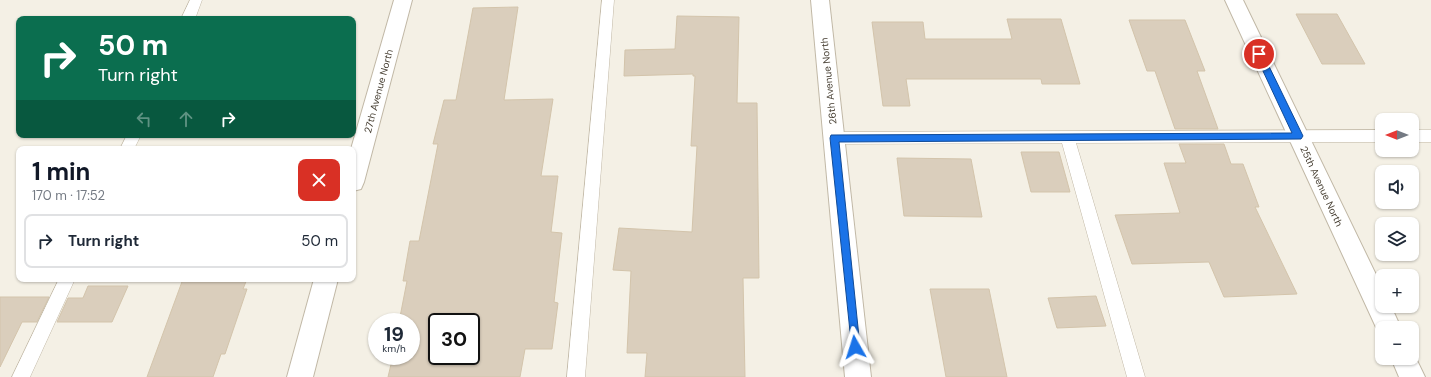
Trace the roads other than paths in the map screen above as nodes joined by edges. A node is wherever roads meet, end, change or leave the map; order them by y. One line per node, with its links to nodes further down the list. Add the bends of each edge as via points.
1 (196, 0): 6 (lane)
2 (403, 0): 13 (street, 27th Avenue North)
3 (608, 0): 20 (lane)
4 (820, 0): 12 (street, 26th Avenue North)
5 (1234, 0): 7 (street, 25th Avenue North)
6 (189, 16)
7 (1298, 136): 8 (lane); 11 (lane); 16 (street, 25th Avenue North)
8 (1375, 136)
9 (1419, 136): 10 (lane)
10 (1431, 136)
11 (1067, 137): 12 (lane); 22 (lane)
12 (834, 138): 21 (street, 26th Avenue North)
13 (356, 171)
14 (66, 282): 18 (lane)
15 (325, 282): 19 (street)
16 (1386, 321)
17 (1406, 365): 23 (street)
18 (21, 377)
19 (300, 377)
20 (576, 377)
21 (858, 377)
22 (1136, 377)
23 (1412, 377)

